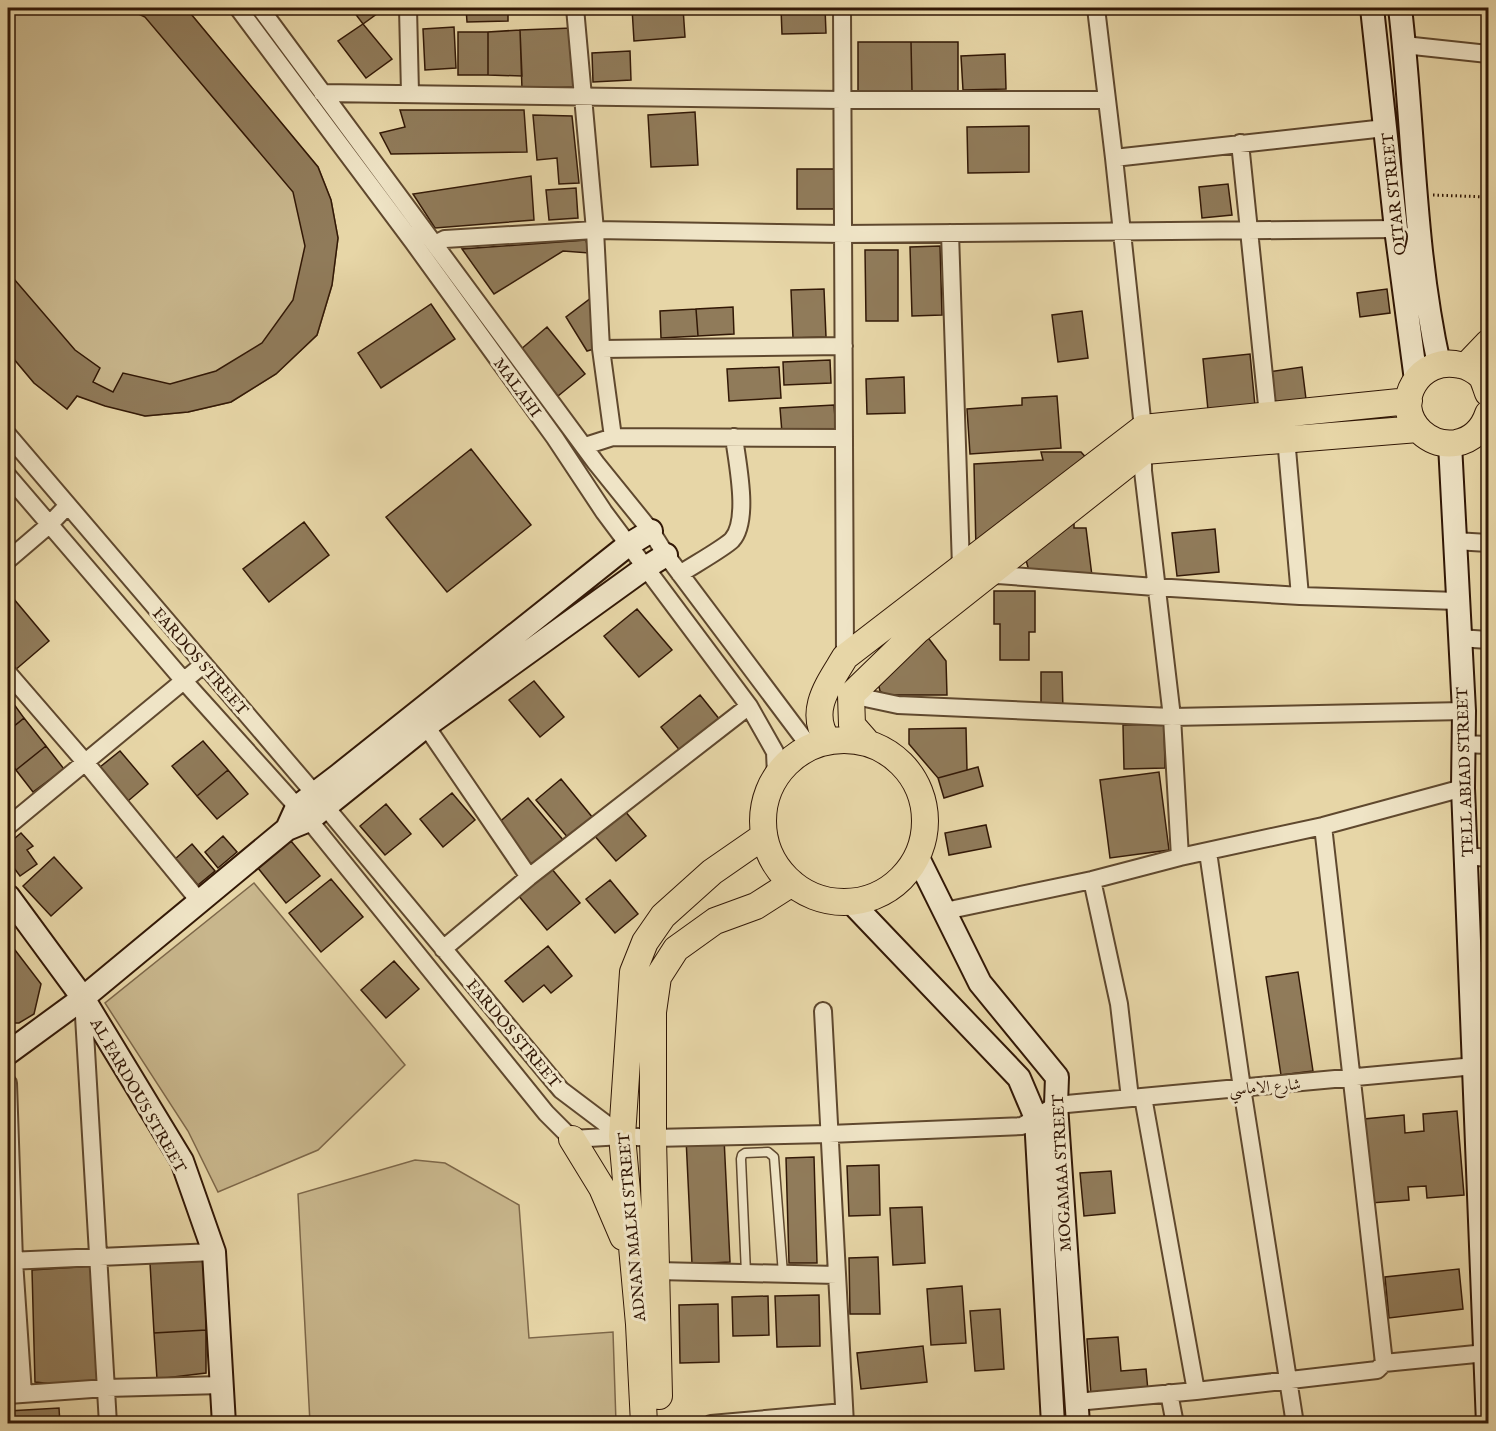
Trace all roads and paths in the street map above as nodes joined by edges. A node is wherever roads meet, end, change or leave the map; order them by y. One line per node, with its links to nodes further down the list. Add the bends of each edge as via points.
1 (238, 8): 51 (street, MALAHI, via 413,242)
2 (260, 8): 11 (street, MALAHI)
3 (408, 8): 12 (street)
4 (575, 8): 13 (street)
5 (842, 8): 14 (street)
6 (1096, 8): 15 (street)
7 (1378, 8): 16 (main road, QITAR STREET)
8 (1400, 8): 9 (main road, QITAR STREET)
9 (1404, 45): 10 (street); 19 (main road, QITAR STREET)
10 (1488, 54)
11 (322, 93): 12 (street); 27 (street, MALAHI)
12 (410, 93): 13 (street)
13 (582, 97): 14 (street); 22 (street)
14 (842, 100): 15 (street); 26 (street)
15 (1107, 100): 18 (street)
16 (1385, 128): 17 (street); 21 (main road, QITAR STREET)
17 (1240, 143): 18 (street); 23 (street)
18 (1114, 158): 24 (street)
19 (1416, 195): 20 (path); 31 (main road, QITAR STREET)
20 (1488, 197)
21 (1396, 229): 23 (street); 33 (main road, QITAR STREET)
22 (595, 230): 26 (street); 27 (street, via 445,239); 30 (street)
23 (1250, 231): 24 (street); 34 (street)
24 (1122, 232): 25 (street); 42 (street)
25 (950, 233): 26 (street); 55 (street)
26 (843, 234): 29 (street)
27 (435, 244): 44 (street, MALAHI)
28 (1488, 343): 32 (main road)
29 (844, 346): 30 (street); 40 (street)
30 (601, 349): 38 (street)
31 (1439, 364): 32 (main road, via 1453,363); 33 (main road, via 1422,373)
32 (1482, 376)
33 (1412, 390): 34 (main road); 36 (main road, via 1409,411)
34 (1268, 415): 42 (main road)
35 (1488, 415): 43 (main road, via 1473,436)
36 (1418, 429): 41 (main road); 43 (main road, via 1435,441)
37 (8, 435): 46 (street, FARDOS STREET)
38 (613, 437): 39 (street); 44 (street)
39 (734, 437): 40 (street); 56 (street, via 740,523 732,540)
40 (844, 438): 63 (street)
41 (1286, 438): 42 (main road); 58 (street)
42 (1144, 439): 55 (main road); 57 (street, via 1143,471)
43 (1450, 444): 49 (main road, TELL ABIAD STREET)
44 (585, 446): 48 (street, MALAHI)
45 (8, 476): 47 (street, FARDOS STREET)
46 (68, 505): 47 (street); 64 (street, FARDOS STREET)
47 (50, 525): 53 (street); 66 (street, FARDOS STREET)
48 (651, 531): 51 (main road); 52 (street, MALAHI)
49 (1455, 541): 50 (street); 59 (main road, TELL ABIAD STREET)
50 (1488, 543)
51 (628, 544): 54 (street, MALAHI); 79 (main road, via 339,776)
52 (666, 555): 54 (main road); 56 (street, MALAHI)
53 (8, 560)
54 (645, 568): 68 (street, MALAHI); 71 (main road)
55 (972, 573): 57 (street); 60 (main road)
56 (680, 574): 73 (street, MALAHI)
57 (1155, 587): 58 (street); 70 (street)
58 (1300, 596): 59 (street)
59 (1458, 601): 61 (main road, TELL ABIAD STREET)
60 (911, 621): 63 (main road); 67 (main road)
61 (1459, 638): 62 (street); 69 (main road, TELL ABIAD STREET)
62 (1488, 640)
63 (845, 657): 73 (main road, via 820,699)
64 (204, 664): 66 (street); 79 (street, FARDOS STREET)
65 (8, 673): 76 (street)
66 (184, 681): 76 (street); 79 (street, FARDOS STREET)
67 (851, 695): 70 (street, via 898,705); 72 (main road, via 852,725)
68 (749, 706): 77 (street, MALAHI, via 775,752); 87 (street)
69 (1464, 711): 70 (street); 74 (main road, TELL ABIAD STREET)
70 (1172, 717): 85 (street)
71 (426, 726): 79 (main road); 87 (street)
72 (867, 741): 73 (main road); 84 (main road, via 890,754 919,789 925,811 924,834)
73 (819, 744): 77 (main road, via 791,759)
74 (1463, 744): 75 (street); 78 (main road, TELL ABIAD STREET)
75 (1488, 745)
76 (85, 762): 80 (street); 91 (street)
77 (776, 776): 82 (main road, via 766,794)
78 (1463, 788): 81 (street); 86 (main road, TELL ABIAD STREET)
79 (311, 806): 91 (main road); 94 (street, FARDOS STREET); 109 (street, FARDOS STREET, via 546,1113)
80 (8, 826)
81 (1323, 826): 83 (street); 100 (street)
82 (764, 836): 89 (main road, via 769,854); 107 (main road, ADNAN MALKI STREET, via 712,872 663,916 645,942 633,972)
83 (1208, 852): 85 (street); 102 (street)
84 (917, 856): 92 (main road, via 906,874 890,888); 93 (main road, MOGAMAA STREET)
85 (1180, 857): 88 (street)
86 (1477, 857): 95 (main road, TELL ABIAD STREET)
87 (529, 877): 94 (street)
88 (1092, 880): 93 (street); 103 (street)
89 (792, 884): 92 (main road, via 810,895); 108 (main road, ADNAN MALKI STREET, via 756,906 715,921 675,949 658,977 653,1012)
90 (8, 896): 96 (main road, AL FARDOUS STREET)
91 (200, 902): 96 (main road)
92 (851, 902): 105 (main road, MOGAMAA STREET, via 1019,1078)
93 (945, 911): 104 (main road, MOGAMAA STREET, via 980,983 1057,1077)
94 (443, 949): 107 (street, FARDOS STREET, via 561,1090)
95 (1480, 970): 99 (main road, TELL ABIAD STREET)
96 (83, 998): 98 (main road); 110 (main road, AL FARDOUS STREET, via 182,1161); 111 (street)
97 (823, 1011): 106 (street)
98 (8, 1053)
99 (1475, 1066): 100 (street, شارع الاماسي); 114 (main road, TELL ABIAD STREET)
100 (1352, 1078): 102 (street, شارع الاماسي); 120 (street)
101 (8, 1083): 113 (street)
102 (1242, 1088): 103 (street, شارع الاماسي); 121 (street)
103 (1137, 1098): 104 (street, شارع الاماسي); 124 (street)
104 (1056, 1105): 105 (street); 127 (main road, MOGAMAA STREET)
105 (1036, 1118): 106 (street, via 1022,1126); 134 (main road, MOGAMAA STREET)
106 (829, 1134): 108 (street); 118 (street)
107 (622, 1136): 108 (street); 109 (street); 112 (main road, ADNAN MALKI STREET)
108 (653, 1138): 115 (main road, ADNAN MALKI STREET)
109 (572, 1139): 112 (main road, via 602,1188)
110 (214, 1252): 111 (street); 122 (main road, AL FARDOUS STREET)
111 (98, 1257): 113 (street); 123 (street)
112 (632, 1257): 131 (main road, ADNAN MALKI STREET)
113 (11, 1261): 126 (street)
114 (1485, 1264): 119 (main road, TELL ABIAD STREET)
115 (657, 1271): 116 (street); 132 (main road, ADNAN MALKI STREET)
116 (746, 1273): 117 (street); 117 (lane, via 741,1159 745,1153 768,1152 774,1157)
117 (783, 1274): 118 (street)
118 (837, 1275): 128 (street)
119 (1486, 1353): 120 (street); 137 (main road, TELL ABIAD STREET)
120 (1384, 1363): 121 (street, via 1377,1370)
121 (1288, 1382): 124 (street); 136 (street)
122 (222, 1385): 123 (street); 130 (main road, AL FARDOUS STREET)
123 (106, 1389): 126 (street); 129 (street)
124 (1196, 1391): 125 (street)
125 (1169, 1393): 127 (street); 135 (street)
126 (15, 1394)
127 (1077, 1413)
128 (844, 1418): 133 (street)
129 (108, 1424)
130 (224, 1424)
131 (644, 1424)
132 (659, 1424)
133 (711, 1424)
134 (1053, 1424)
135 (1175, 1424)
136 (1295, 1424)
137 (1488, 1424)

